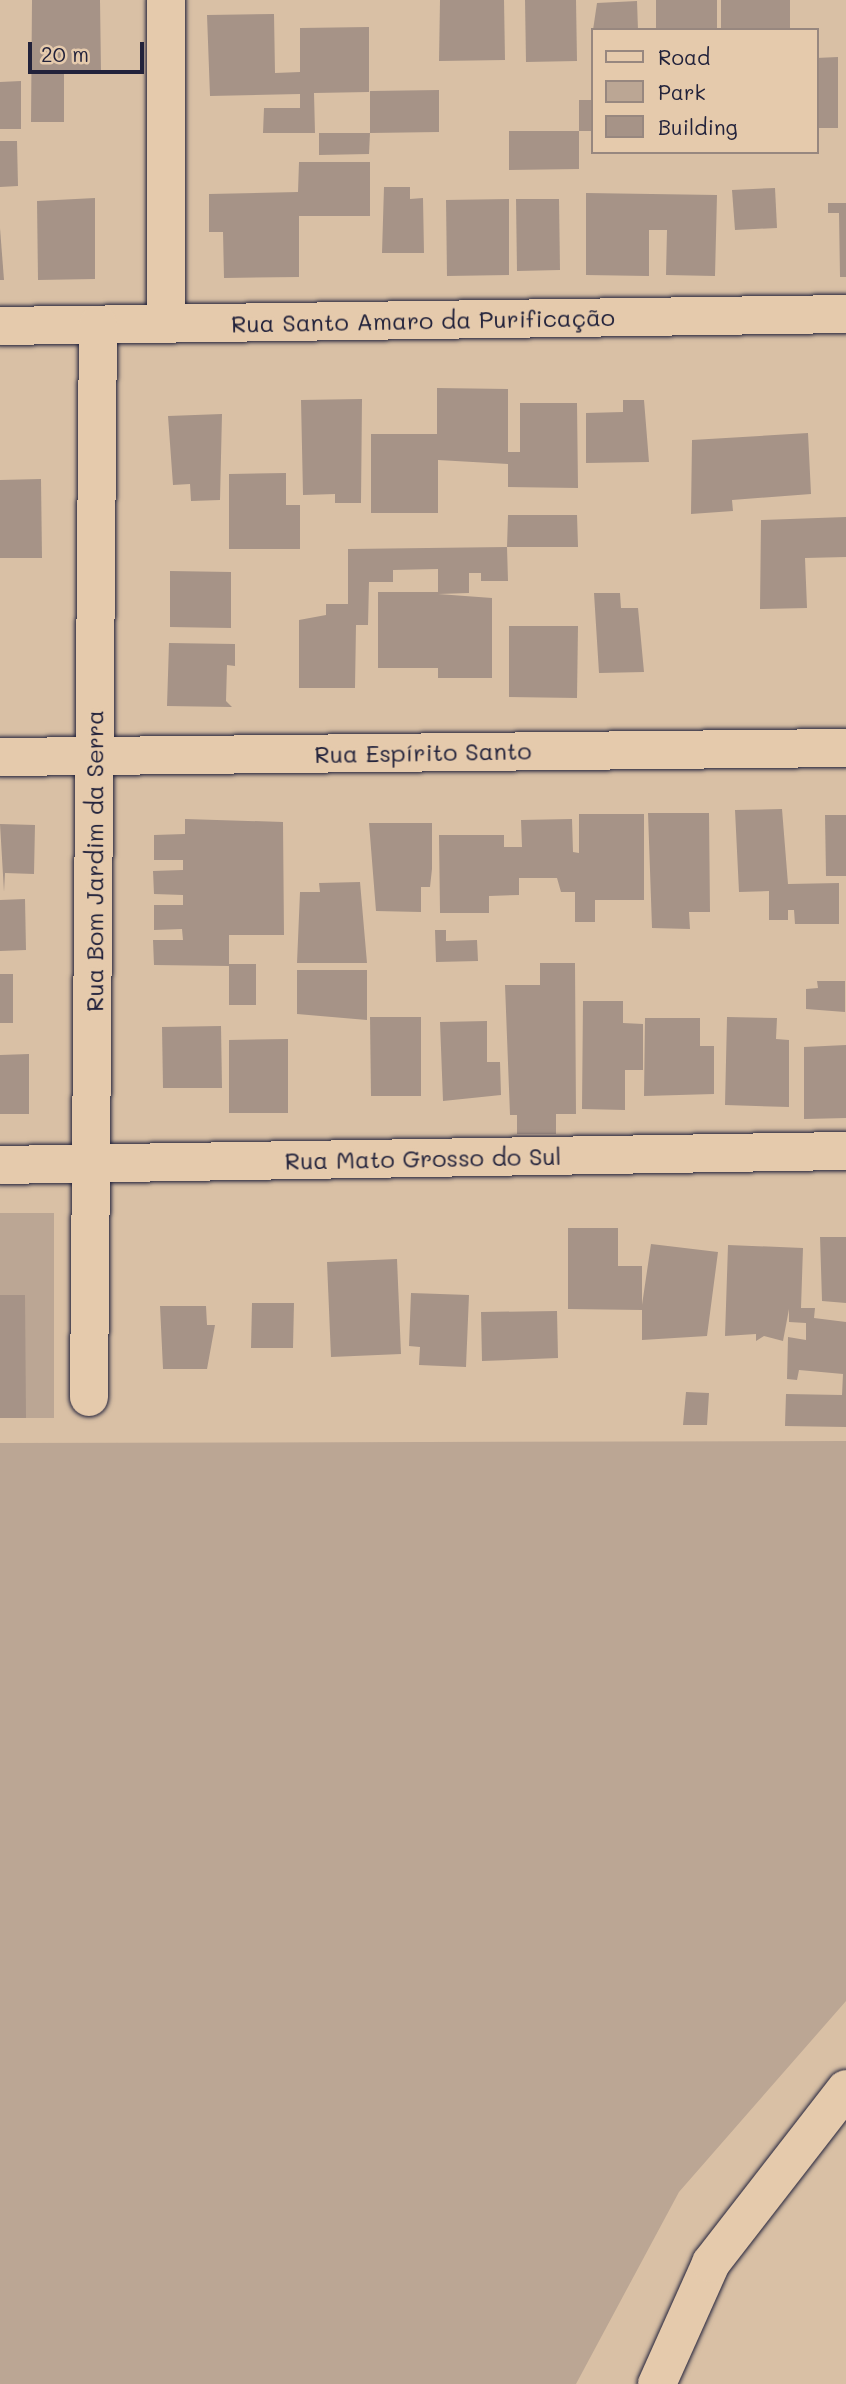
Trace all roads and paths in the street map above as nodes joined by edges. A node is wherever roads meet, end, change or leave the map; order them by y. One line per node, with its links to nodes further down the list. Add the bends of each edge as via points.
1 (166, 0): 3 (street)
2 (846, 314): 3 (street, Rua Santo Amaro da Purificação)
3 (166, 324): 4 (street, Rua Santo Amaro da Purificação)
4 (98, 325): 5 (street, Rua Santo Amaro da Purificação); 7 (street, Rua Bom Jardim da Serra)
5 (0, 326)
6 (846, 748): 7 (street, Rua Espírito Santo)
7 (95, 756): 8 (street, Rua Espírito Santo); 10 (street, Rua Bom Jardim da Serra)
8 (0, 757)
9 (846, 1151): 10 (street, Rua Mato Grosso do Sul)
10 (92, 1163): 11 (street, Rua Mato Grosso do Sul); 12 (street, Rua Bom Jardim da Serra)
11 (0, 1165)
12 (89, 1397)
13 (846, 2089): 14 (street, via 711,2263)
14 (657, 2384)

